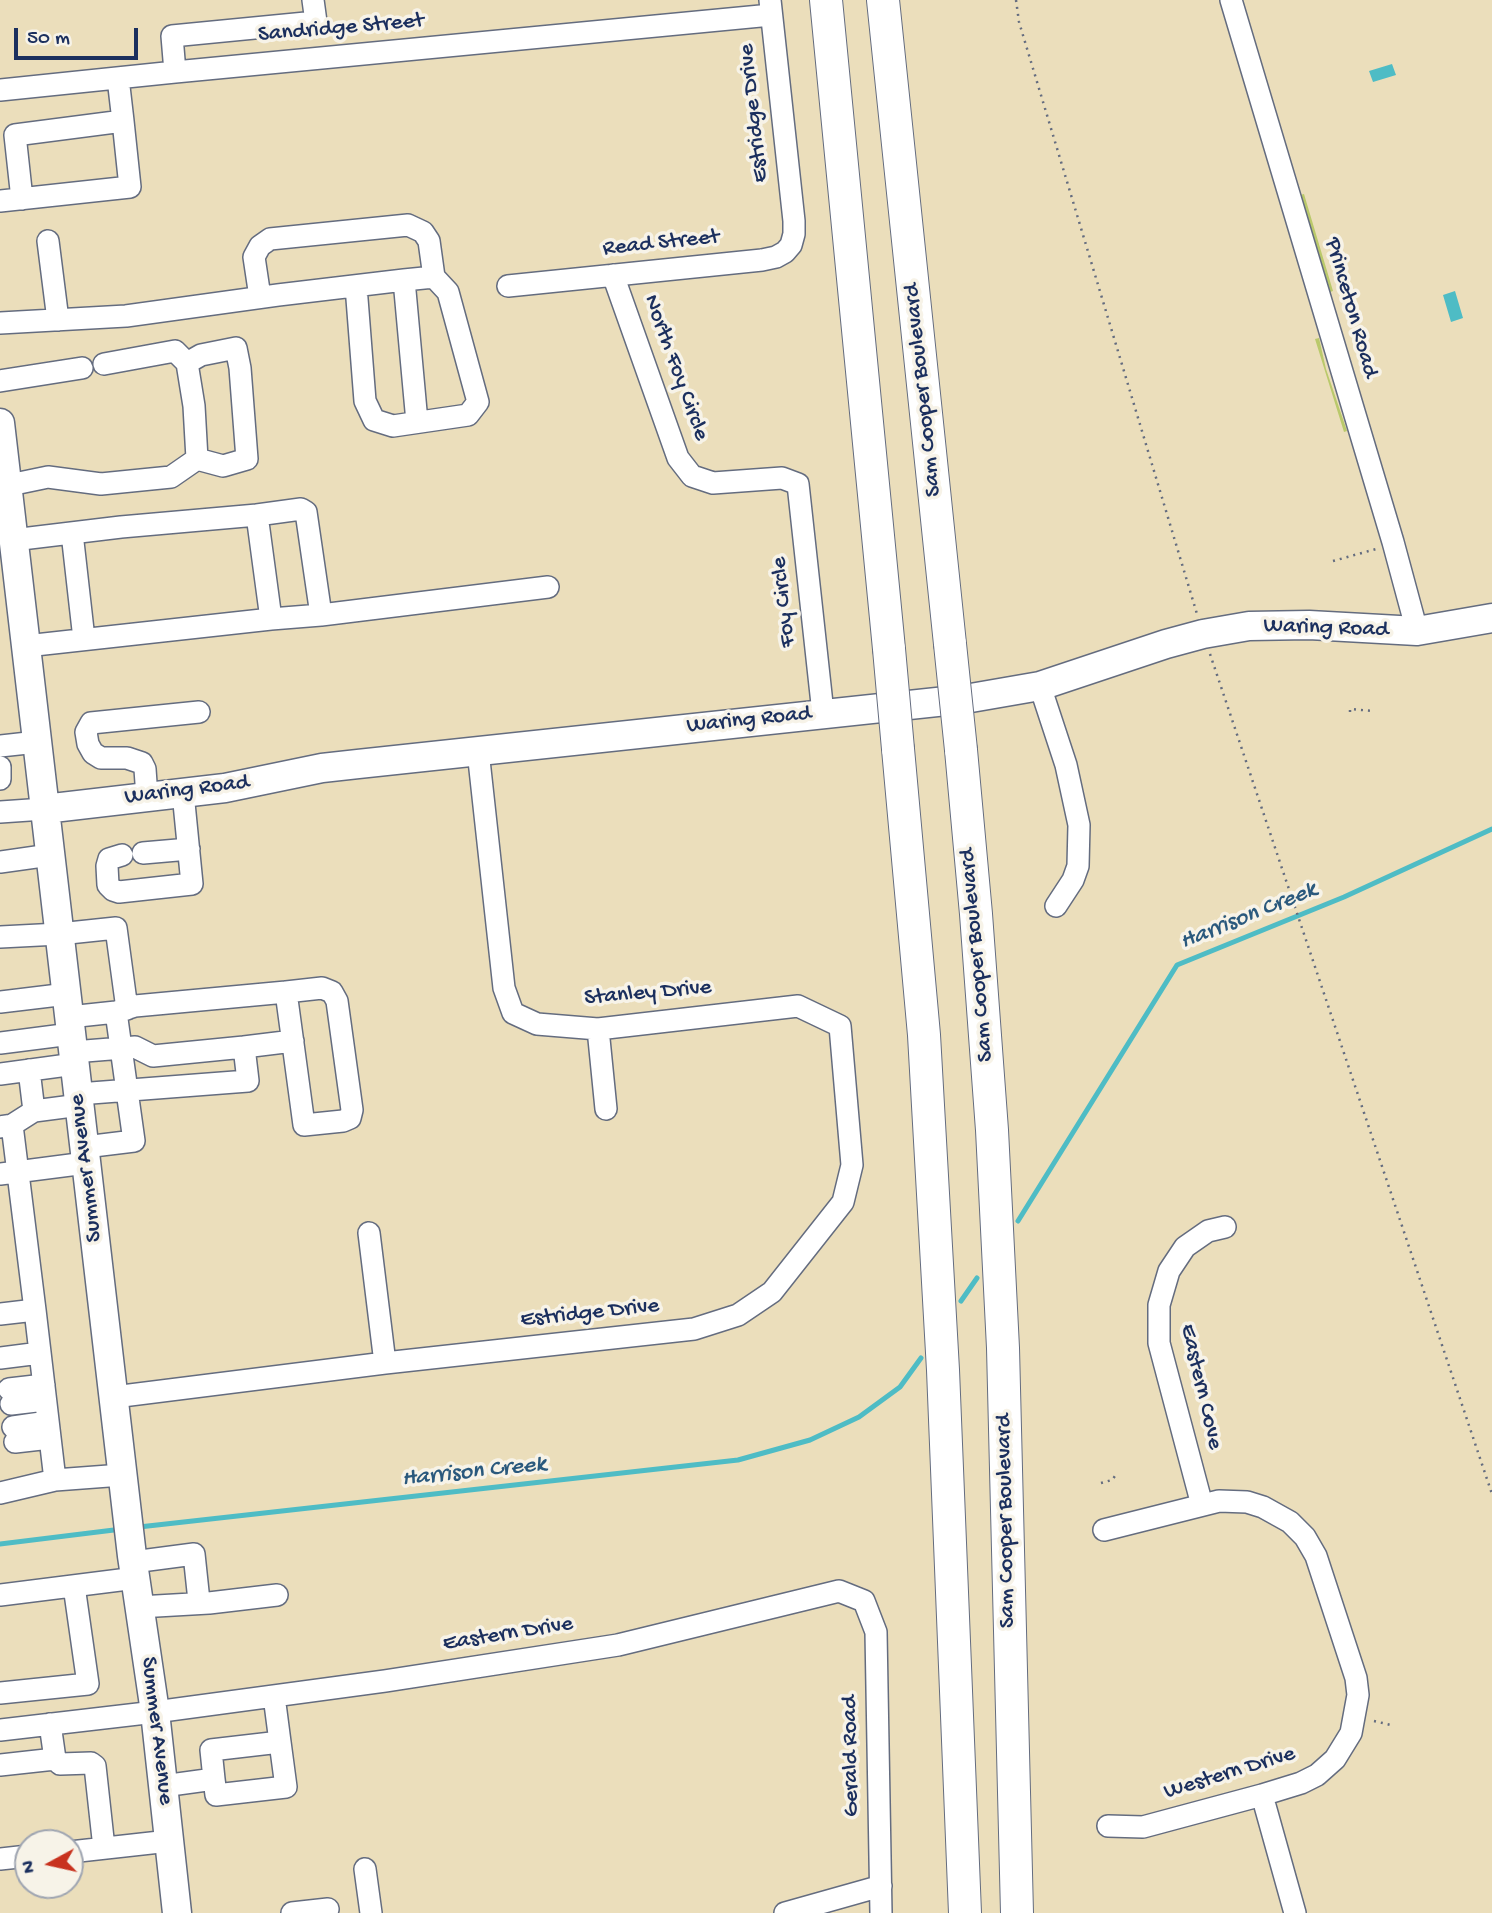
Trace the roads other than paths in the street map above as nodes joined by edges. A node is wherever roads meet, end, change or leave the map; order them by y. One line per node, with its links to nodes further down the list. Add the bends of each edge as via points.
1 (313, 0): 6 (street, via 316,22 172,36)
2 (826, 0): 126 (highway, bridge, via 925,1049)
3 (883, 0): 127 (highway, Sam Cooper Boulevard, bridge, via 961,750 992,1130 1003,1348)
4 (1231, 0): 39 (street, Princeton Road)
5 (770, 8): 6 (street, Sandridge Street); 12 (street, Estridge Drive)
6 (175, 72): 7 (street, Sandridge Street)
7 (117, 78): 8 (street, Sandridge Street); 9 (street)
8 (0, 90)
9 (123, 121): 10 (street, via 15,135); 10 (street, via 130,187)
10 (22, 199): 11 (street)
11 (0, 201)
12 (794, 221): 14 (street, Read Street, via 791,245 776,257)
13 (48, 241): 20 (street)
14 (613, 275): 18 (street, Read Street); 29 (street, North Foy Circle, via 678,458 692,476 713,483 782,478)
15 (435, 277): 16 (street); 19 (street, via 429,241 423,232 408,225 270,239 254,257); 26 (street, via 448,292 478,402 468,415)
16 (404, 280): 17 (street); 26 (street)
17 (356, 286): 19 (street); 26 (street, via 365,401 374,420 393,426)
18 (508, 286)
19 (260, 297): 20 (street, via 126,316)
20 (58, 320): 21 (street)
21 (0, 323)
22 (187, 363): 23 (street, via 175,351); 28 (street); 28 (street, via 201,355 236,348 240,368 247,459 223,466)
23 (104, 364)
24 (82, 368): 25 (street)
25 (0, 381)
26 (417, 422)
27 (0, 423): 30 (main road, Summer Avenue)
28 (197, 459): 30 (street, via 172,477 101,484 48,477)
29 (798, 484): 44 (street, Foy Circle)
30 (4, 486): 33 (main road, Summer Avenue)
31 (257, 515): 32 (street); 36 (street, via 306,512); 38 (street)
32 (72, 533): 33 (street); 40 (street)
33 (9, 537): 35 (main road, Summer Avenue)
34 (548, 587): 36 (street)
35 (10, 590): 41 (main road, Summer Avenue)
36 (321, 615): 38 (street)
37 (1492, 618): 39 (main road, Waring Road)
38 (271, 619): 40 (street)
39 (1417, 631): 42 (main road, Waring Road, via 1249,626 1166,644)
40 (84, 639): 41 (street)
41 (26, 646): 45 (main road, Summer Avenue)
42 (1040, 686): 44 (main road, Waring Road, via 965,699); 57 (street, via 1066,765 1079,832 1078,866)
43 (199, 712): 51 (street, via 91,723 86,732 93,753 142,764)
44 (823, 713): 47 (main road, Waring Road)
45 (37, 742): 46 (street); 52 (main road, Summer Avenue)
46 (0, 746)
47 (478, 751): 50 (main road, Waring Road, via 323,768); 64 (street, Stanley Drive, via 504,988 513,1013 537,1024)
48 (0, 767): 49 (street)
49 (0, 779)
50 (183, 793): 51 (main road, Waring Road); 54 (street)
51 (147, 797): 52 (main road, Waring Road)
52 (44, 809): 53 (street, Waring Road); 55 (main road, Summer Avenue)
53 (0, 812)
54 (189, 849): 54 (street, via 192,884 119,892 108,885 109,859)
55 (50, 855): 56 (street); 58 (main road, Summer Avenue)
56 (0, 862)
57 (1056, 906)
58 (60, 934): 59 (street); 62 (street, via 116,928); 65 (main road, Summer Avenue)
59 (0, 937)
60 (286, 992): 62 (street); 66 (street); 66 (street, via 322,988 332,992 337,1001 350,1118 304,1125)
61 (0, 1002): 65 (street)
62 (122, 1010): 65 (street); 69 (street)
63 (840, 1026): 64 (street, Stanley Drive, via 798,1006); 85 (street, Estridge Drive, via 852,1165 843,1202 772,1292 738,1315 694,1329)
64 (598, 1029): 74 (street)
65 (71, 1032): 67 (street); 69 (street); 70 (street); 73 (main road, Summer Avenue)
66 (293, 1041): 68 (street)
67 (0, 1043)
68 (244, 1047): 69 (street, via 153,1056 135,1047); 72 (street, via 248,1081)
69 (120, 1048): 72 (street)
70 (29, 1070): 71 (street); 75 (street)
71 (0, 1074)
72 (127, 1090): 73 (street); 77 (street, via 134,1140)
73 (79, 1100): 75 (street); 77 (main road, Summer Avenue)
74 (606, 1109)
75 (34, 1111): 76 (street)
76 (6, 1126): 78 (street)
77 (85, 1155): 78 (street); 88 (main road, Summer Avenue)
78 (9, 1172): 81 (street)
79 (1225, 1227): 94 (street, Eastern Cove, via 1208,1231 1185,1247 1169,1270 1159,1306 1160,1343)
80 (369, 1233): 85 (street)
81 (35, 1310): 82 (street); 83 (street)
82 (0, 1314)
83 (40, 1353): 84 (street); 86 (street)
84 (0, 1358)
85 (385, 1363): 88 (street, Estridge Drive)
86 (44, 1392): 87 (street); 89 (street)
87 (10, 1397)
88 (114, 1397): 92 (main road, Summer Avenue)
89 (49, 1430): 90 (street); 91 (street)
90 (14, 1435)
91 (55, 1480): 92 (street); 93 (street)
92 (124, 1484): 96 (main road, Summer Avenue)
93 (0, 1493)
94 (1202, 1505): 95 (street); 113 (street, Western Drive, via 1247,1502 1290,1522 1306,1537 1356,1678 1358,1695 1351,1733 1335,1759 1301,1783)
95 (1104, 1530)
96 (134, 1565): 97 (street); 100 (street, via 194,1554); 102 (main road, Summer Avenue)
97 (74, 1586): 98 (street); 103 (street, via 88,1684)
98 (0, 1595)
99 (277, 1595): 100 (street)
100 (199, 1601): 102 (street)
101 (864, 1601): 104 (street, Eastern Drive, via 839,1591 618,1645); 119 (street, Gerald Road, via 876,1632)
102 (139, 1607): 105 (main road, Summer Avenue)
103 (0, 1693)
104 (274, 1696): 105 (street, Eastern Drive); 108 (street)
105 (155, 1712): 106 (street, Eastern Drive); 112 (main road, Summer Avenue)
106 (50, 1724): 107 (street, Eastern Drive); 109 (street)
107 (0, 1730)
108 (280, 1742): 111 (street, via 211,1750); 111 (street, via 285,1787 216,1795)
109 (55, 1759): 110 (street); 116 (street, via 60,1764 95,1766)
110 (0, 1765)
111 (214, 1779): 112 (street)
112 (163, 1786): 115 (main road, Summer Avenue)
113 (1262, 1795): 114 (street, Western Drive, via 1143,1827); 128 (street)
114 (1108, 1826)
115 (169, 1840): 116 (street); 121 (main road, Summer Avenue)
116 (104, 1848): 117 (street)
117 (84, 1850)
118 (365, 1869): 123 (street)
119 (881, 1886): 124 (street); 125 (street, Gerald Road)
120 (328, 1909): 122 (street)
121 (177, 1913)
122 (292, 1913)
123 (371, 1913)
124 (785, 1913)
125 (881, 1913)
126 (965, 1913)
127 (1017, 1913)
128 (1295, 1913)

